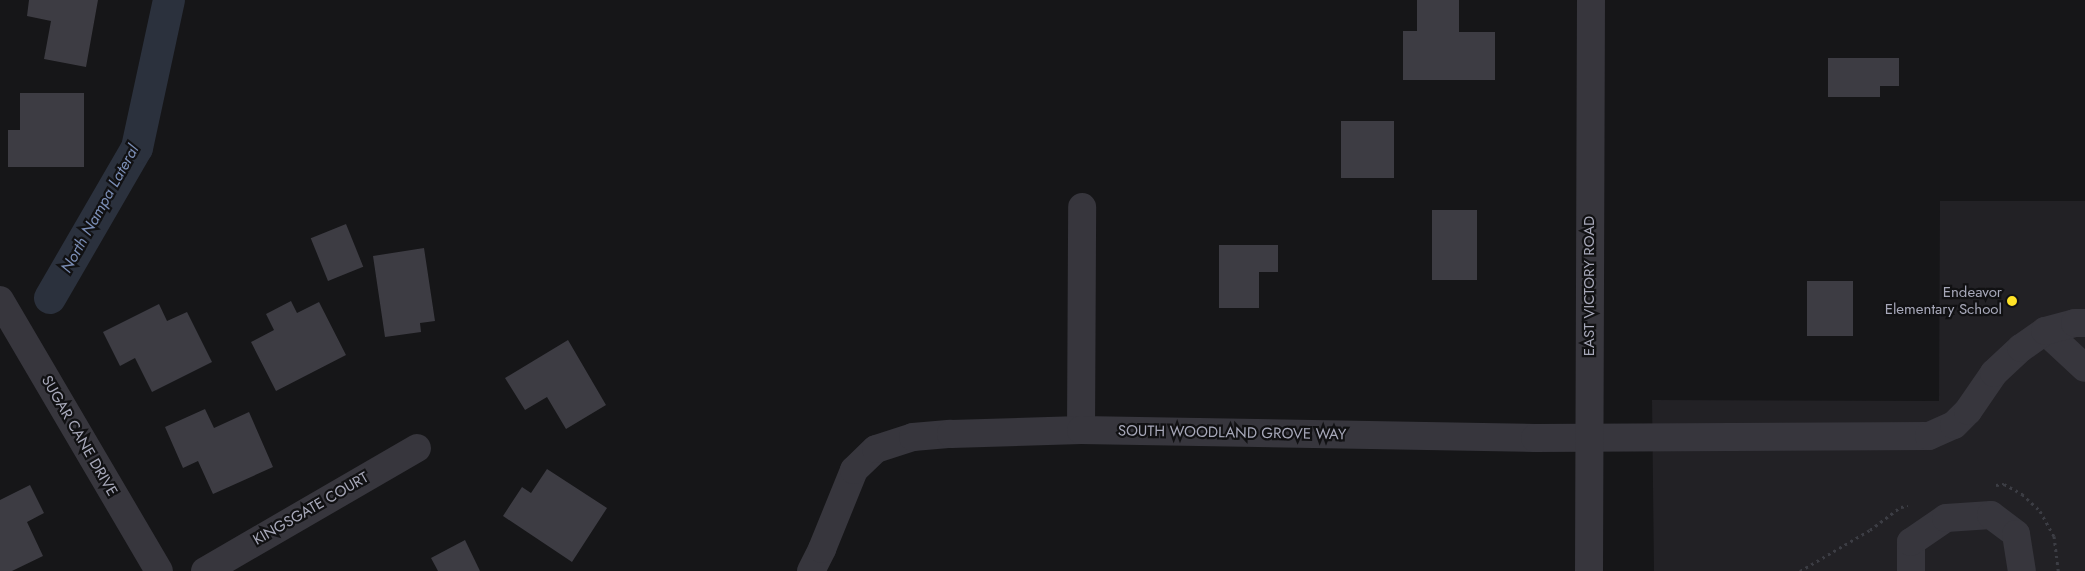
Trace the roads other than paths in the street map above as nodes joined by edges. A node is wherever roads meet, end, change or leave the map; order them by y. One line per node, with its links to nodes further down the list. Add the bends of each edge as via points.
1 (1591, 0): 8 (street, EAST VICTORY ROAD)
2 (1082, 207): 7 (street)
3 (0, 300): 10 (street, SUGAR CANE DRIVE)
4 (2085, 323): 5 (street, SOUTH WOODLAND GROVE WAY)
5 (2045, 331): 6 (street); 8 (street, SOUTH WOODLAND GROVE WAY, via 1994,373 1968,411 1954,425 1929,436)
6 (2085, 368)
7 (1081, 430): 8 (street, SOUTH WOODLAND GROVE WAY); 12 (street, SOUTH WOODLAND GROVE WAY, via 913,437 876,449 854,470)
8 (1589, 438): 13 (street, EAST VICTORY ROAD)
9 (417, 448): 11 (street, KINGSGATE COURT)
10 (159, 571)
11 (205, 571)
12 (811, 571)
13 (1588, 571)
14 (1911, 571): 15 (street, via 1911,542 1946,518 1991,515 2016,534)
15 (2022, 571)

